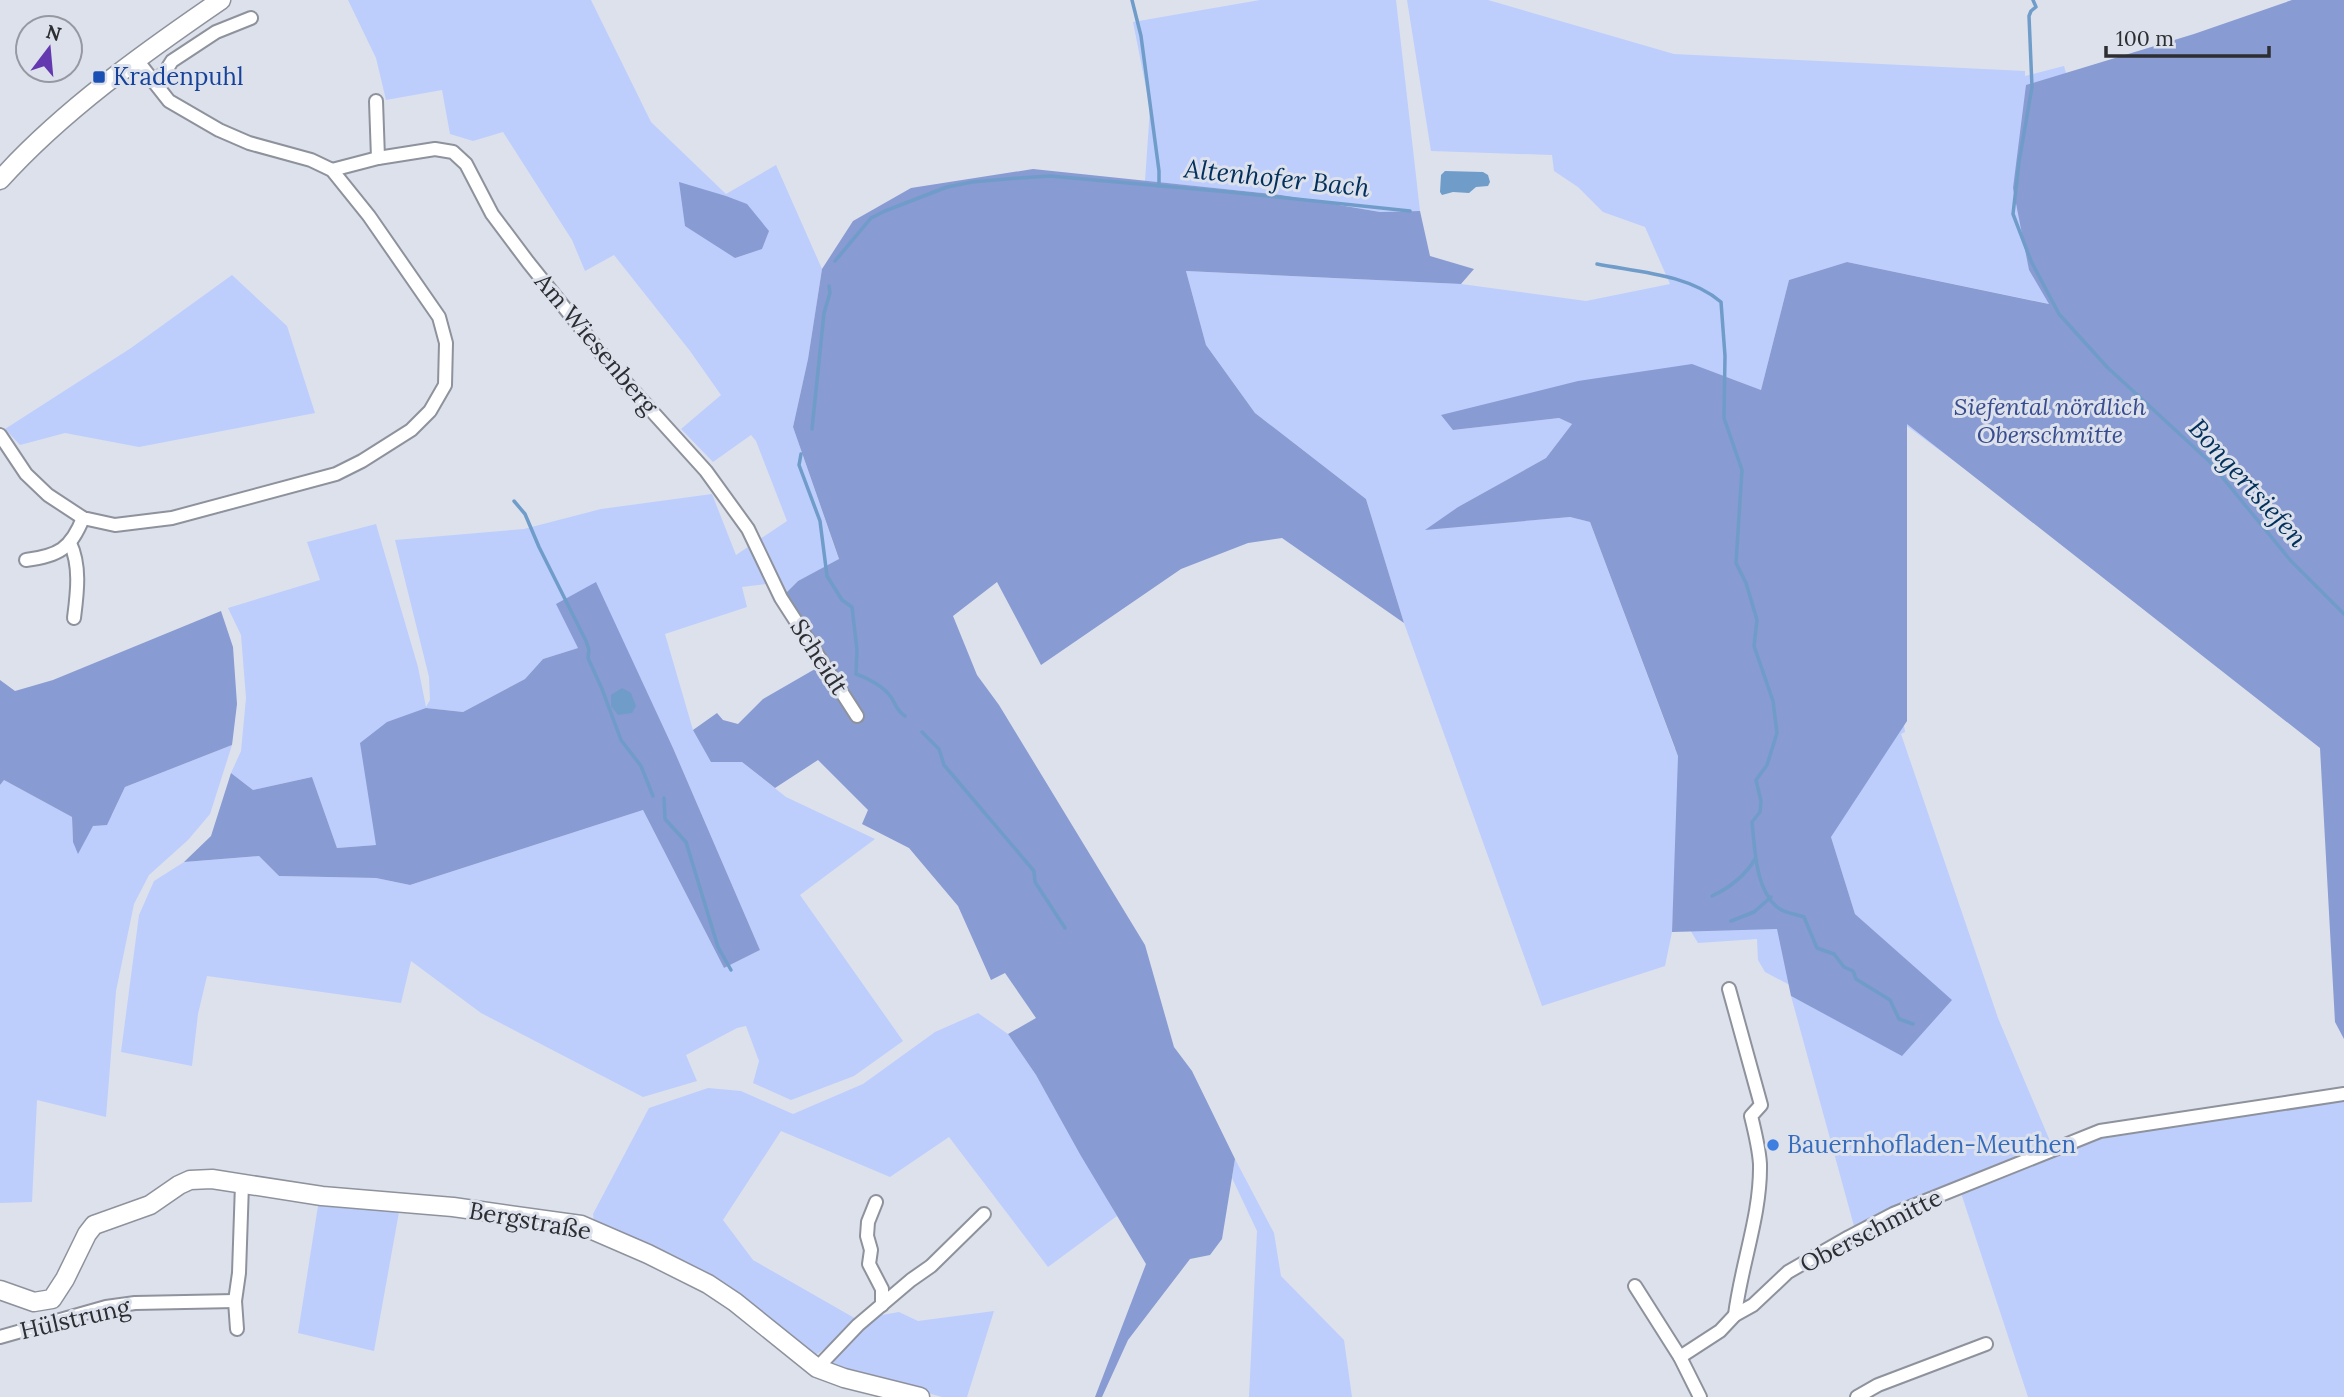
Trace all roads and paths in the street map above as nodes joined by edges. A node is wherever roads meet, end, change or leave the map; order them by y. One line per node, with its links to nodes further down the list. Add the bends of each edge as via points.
1 (221, 0): 3 (street)
2 (251, 18): 4 (street, via 194,46 172,61)
3 (136, 60): 4 (street); 8 (street)
4 (154, 82): 7 (street, via 169,101 219,130)
5 (376, 101): 6 (street)
6 (378, 158): 7 (street, Am Wiesenberg); 13 (street, Am Wiesenberg, via 435,149 453,152 466,164 492,214 521,252 612,367 706,471 748,528)
7 (332, 170): 10 (street, via 439,317 446,343 445,385 430,411 411,430 336,474 172,518 115,525)
8 (0, 180)
9 (0, 435): 10 (street, via 26,474)
10 (83, 518): 11 (street)
11 (71, 543): 12 (street, via 52,555); 14 (street, via 76,568)
12 (26, 560)
13 (781, 598): 15 (street, Scheidt)
14 (74, 618)
15 (857, 716)
16 (1729, 989): 25 (street, via 1761,1105 1751,1116 1760,1163 1759,1194)
17 (2344, 1094): 25 (street, Oberschmitte, via 2100,1131 1893,1214 1788,1272 1753,1305)
18 (242, 1184): 22 (street, Bergstraße, via 190,1180 150,1205 100,1222 87,1234 52,1299 34,1302); 23 (street); 30 (street, Bergstraße, via 581,1225 708,1284)
19 (876, 1202): 24 (street, via 867,1222 867,1236 872,1250 869,1264 882,1289)
20 (985, 1214): 24 (street)
21 (1635, 1286): 29 (street)
22 (0, 1290)
23 (235, 1301): 26 (street); 27 (street, Hülstrung, via 106,1307)
24 (882, 1305): 30 (street)
25 (1735, 1315): 29 (street, Oberschmitte, via 1720,1331)
26 (237, 1329)
27 (0, 1337)
28 (1986, 1344): 31 (street)
29 (1680, 1357): 33 (street)
30 (817, 1368): 32 (street, Bergstraße)
31 (1880, 1391): 34 (street)
32 (920, 1397)
33 (1700, 1397)
34 (1857, 1397)

